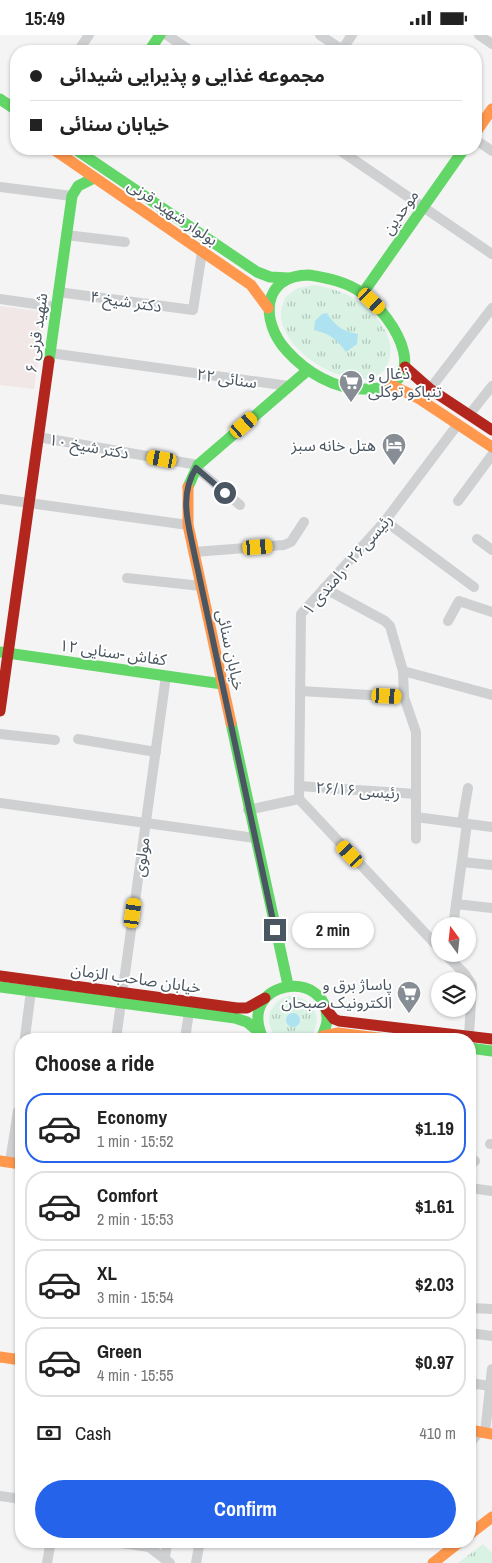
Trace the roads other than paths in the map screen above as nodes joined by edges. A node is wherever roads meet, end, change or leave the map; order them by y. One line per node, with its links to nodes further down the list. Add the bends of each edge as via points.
1 (167, 35): 5 (street)
2 (320, 35): 6 (street)
3 (479, 35): 4 (street)
4 (492, 44)
5 (182, 45)
6 (334, 45)
7 (492, 109): 8 (main road)
8 (482, 123)
9 (61, 155): 13 (main road, بولوار شهید قرنی)
10 (87, 155): 21 (main road, بولوار شهید قرنی, via 258,272 270,277)
11 (347, 155): 16 (street)
12 (460, 155): 16 (main road, موحدین)
13 (94, 178): 15 (main road, via 78,186); 19 (main road, بولوار شهید قرنی)
14 (0, 187): 15 (street)
15 (72, 196): 17 (main road, شهید قرنی ۶)
16 (424, 206): 20 (street); 23 (main road, موحدین)
17 (66, 235): 18 (street); 22 (main road, شهید قرنی ۶)
18 (125, 242)
19 (202, 252): 22 (street, دکتر شیخ ۴, via 193,310); 26 (main road, بولوار شهید قرنی, via 251,285)
20 (492, 254)
21 (289, 277): 23 (main road, via 326,277); 26 (main road, via 273,289)
22 (58, 292): 25 (main road, شهید قرنی ۶)
23 (363, 293): 29 (main road, via 382,310 396,329)
24 (0, 299): 25 (street)
25 (56, 307): 28 (main road, شهید قرنی ۶)
26 (268, 308): 30 (main road, via 272,327 281,342)
27 (492, 308): 34 (street)
28 (50, 353): 32 (street, سنائی ۲۲); 38 (main road, شهید قرنی ۶)
29 (405, 367): 31 (main road, via 401,379); 34 (main road)
30 (308, 370): 31 (main road, via 346,387 364,390); 32 (main road, خیابان سنائی)
31 (391, 385): 36 (main road, via 418,398)
32 (289, 386): 41 (main road, خیابان سنائی)
33 (492, 386): 35 (street)
34 (430, 389): 35 (main road)
35 (469, 415): 37 (main road)
36 (458, 425): 39 (main road); 46 (street, رئیسی۲۶ - رامندی ۱)
37 (492, 430)
38 (38, 437): 41 (street, دکتر شیخ ۱۰); 44 (main road, شهید قرنی ۶)
39 (492, 447)
40 (492, 455): 43 (street)
41 (197, 466): 45 (street); 48 (main road, خیابان سنائی, via 188,480 185,498)
42 (0, 499): 44 (street)
43 (458, 501)
44 (29, 503): 48 (street); 58 (main road, شهید قرنی ۶)
45 (240, 505)
46 (385, 521): 54 (street); 55 (street, رئیسی۲۶ - رامندی ۱)
47 (304, 522): 51 (street, via 291,542 284,545)
48 (188, 525): 51 (main road, خیابان سنائی)
49 (477, 539): 50 (street)
50 (492, 550)
51 (194, 552): 53 (main road, خیابان سنائی)
52 (127, 578): 53 (street)
53 (201, 586): 61 (main road, خیابان سنائی)
54 (474, 587)
55 (324, 588): 59 (street, via 388,623); 62 (street, رئیسی۲۶ - رامندی ۱, via 300,614)
56 (492, 613): 57 (street, via 459,601)
57 (448, 621)
58 (4, 653): 60 (main road, کفاش -سنایی ۱۲); 65 (main road, شهید قرنی ۶)
59 (403, 671): 63 (street); 64 (street)
60 (166, 676): 61 (main road, کفاش -سنایی ۱۲); 69 (street, مولوی)
61 (222, 684): 75 (main road, خیابان سنائی)
62 (300, 691): 64 (street); 70 (street, رئیسی۲۶ - رامندی ۱)
63 (492, 695)
64 (404, 697): 72 (street, via 416,732)
65 (0, 711)
66 (0, 734): 68 (street)
67 (78, 739): 69 (street)
68 (55, 740)
69 (156, 752): 77 (street, مولوی)
70 (299, 785): 72 (street, رئیسی ۲۶/۱۶); 73 (street, رئیسی۲۶ - رامندی ۱)
71 (468, 788): 78 (street)
72 (416, 794): 76 (street)
73 (299, 799): 75 (street); 87 (street)
74 (0, 803): 77 (street)
75 (248, 810): 80 (main road, خیابان سنائی)
76 (416, 817): 78 (street); 81 (street)
77 (146, 823): 80 (street); 93 (street, مولوی)
78 (465, 824): 79 (street); 82 (street)
79 (492, 827)
80 (254, 838): 90 (main road, خیابان سنائی)
81 (416, 839)
82 (462, 862): 83 (street); 84 (street)
83 (492, 865)
84 (456, 904): 85 (street); 86 (street)
85 (492, 908)
86 (454, 917)
87 (431, 939)
88 (455, 963): 104 (street, via 472,985)
89 (0, 976): 93 (main road, خیابان صاحب الزمان)
90 (288, 985): 94 (main road, خیابان صاحب الزمان, via 279,987); 95 (main road, via 314,992)
91 (0, 987): 92 (main road, خیابان صاحب الزمان)
92 (31, 991): 93 (main road, خیابان صاحب الزمان); 97 (street)
93 (122, 998): 94 (main road, خیابان صاحب الزمان, via 237,1008 247,1008); 96 (main road, خیابان صاحب الزمان); 98 (street, مولوی)
94 (265, 999): 101 (main road, via 258,1015)
95 (326, 1009): 102 (main road, via 327,1024); 103 (main road, via 339,1021)
96 (189, 1012): 99 (street); 100 (main road, خیابان صاحب الزمان, via 235,1018 247,1022)
97 (26, 1033)
98 (117, 1033)
99 (186, 1033)
100 (259, 1033)
101 (261, 1033)
102 (324, 1033)
103 (444, 1033)
104 (470, 1033)
105 (476, 1037): 106 (main road)
106 (492, 1039)
107 (476, 1049): 108 (main road)
108 (492, 1051)
109 (15, 1130): 110 (street)
110 (10, 1163)
111 (476, 1188): 112 (street)
112 (492, 1188)
113 (476, 1308): 114 (street)
114 (492, 1309)
115 (476, 1334): 116 (street)
116 (492, 1336)
117 (0, 1357): 118 (main road)
118 (15, 1359)
119 (492, 1369): 121 (street)
120 (476, 1384): 121 (street)
121 (490, 1386): 122 (street)
122 (481, 1432)
123 (0, 1496): 124 (street)
124 (15, 1498)
125 (492, 1517): 126 (main road)
126 (476, 1529)
127 (50, 1548): 133 (street)
128 (150, 1548): 132 (street)
129 (167, 1548): 132 (street)
130 (199, 1548): 134 (street)
131 (452, 1548): 135 (main road)
132 (168, 1561)
133 (47, 1563)
134 (196, 1563)
135 (434, 1563)

